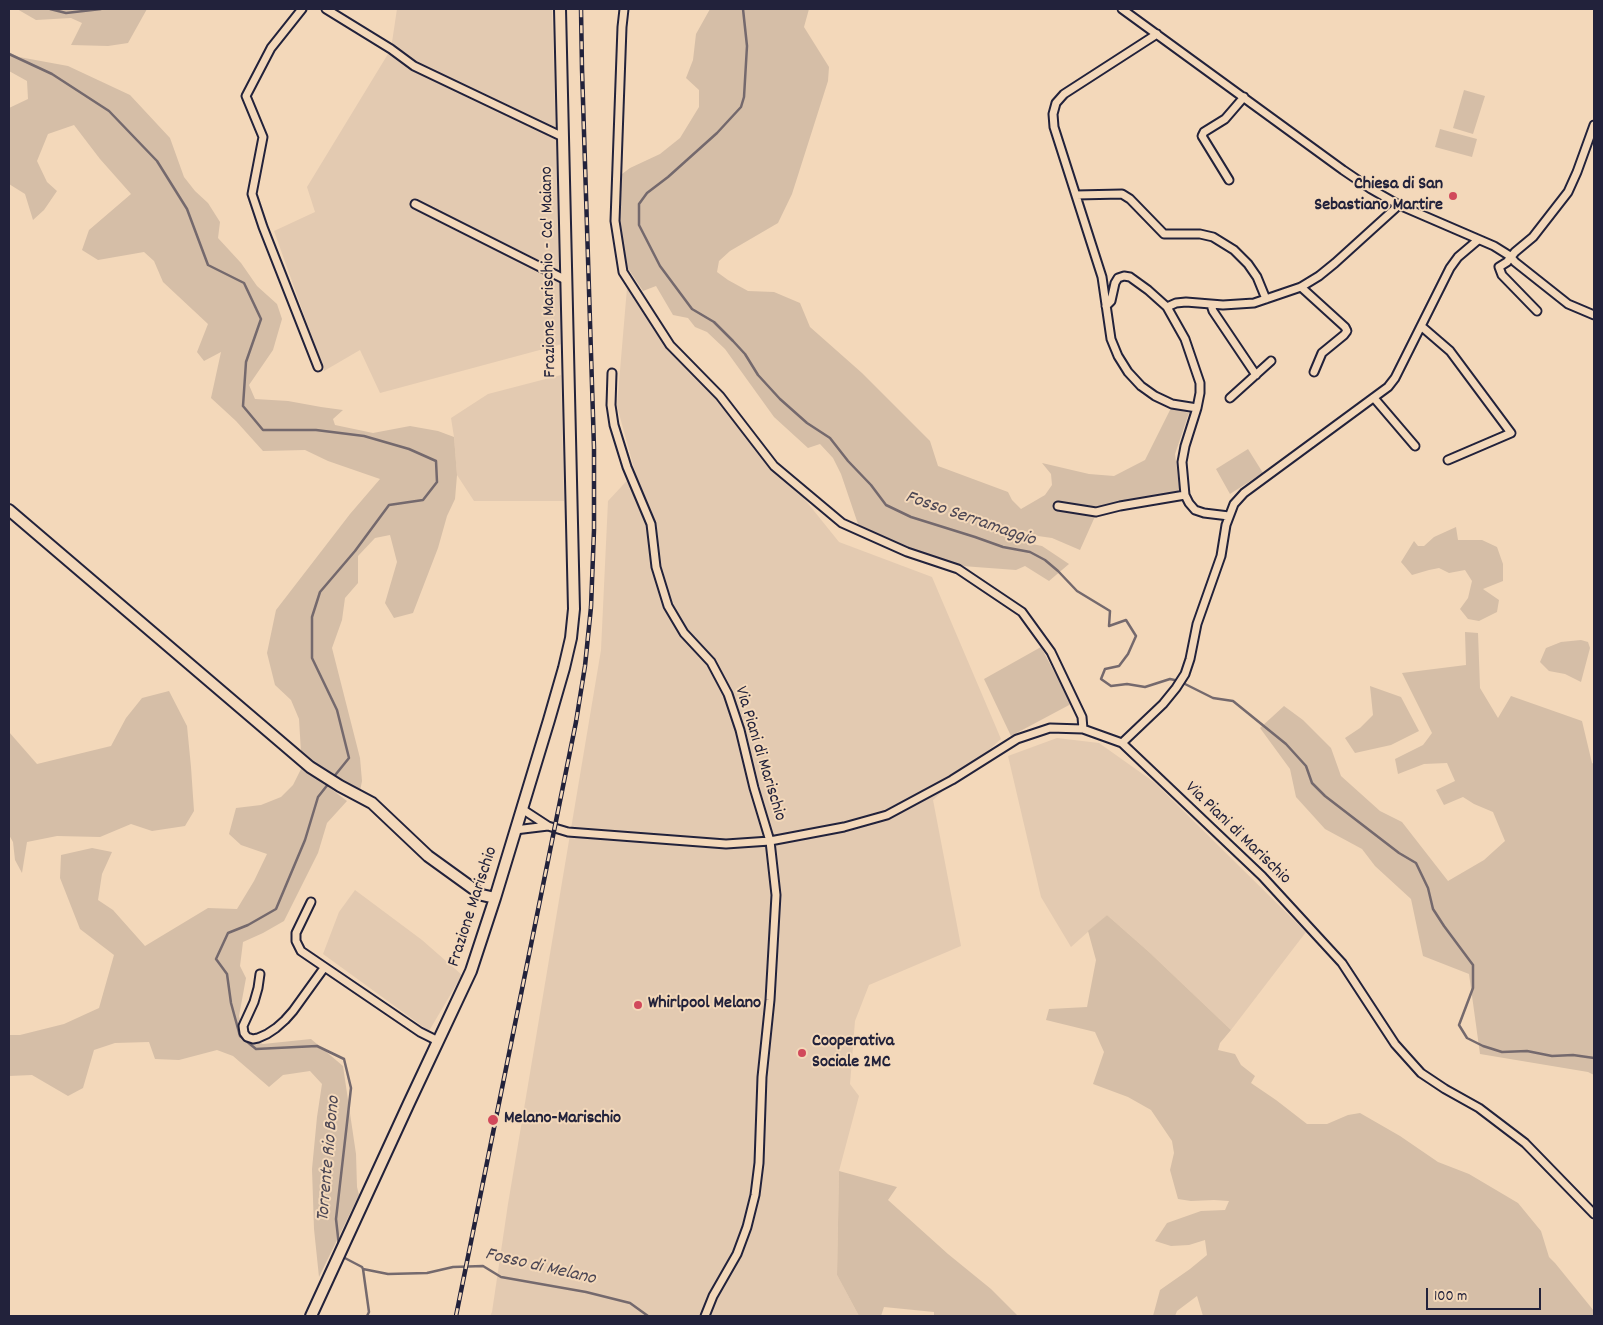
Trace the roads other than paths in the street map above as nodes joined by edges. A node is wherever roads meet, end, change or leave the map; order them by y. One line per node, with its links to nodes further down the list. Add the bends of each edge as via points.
1 (302, 9): 26 (street, via 271,48 246,96 263,137 252,194)
2 (326, 9): 9 (street, via 414,66)
3 (560, 9): 9 (main road, Frazione Marischio - Ca' Maiano)
4 (624, 9): 40 (street, via 615,221 623,272 670,345 720,396 774,466 842,522 907,552 958,569 1022,612 1051,652 1082,717)
5 (1122, 9): 6 (street)
6 (1157, 34): 7 (street); 11 (street, via 1074,86 1056,103 1054,127)
7 (1244, 97): 10 (street, via 1225,119 1202,136); 13 (street, via 1343,170)
8 (1594, 125): 15 (street, via 1568,192 1533,237)
9 (563, 137): 16 (main road, Frazione Marischio - Ca' Maiano)
10 (1229, 180)
11 (1076, 195): 18 (street, via 1122,194 1164,234 1212,237 1234,250 1248,264); 20 (street, via 1102,277)
12 (415, 204): 16 (street)
13 (1399, 204): 14 (street); 17 (street, via 1335,263)
14 (1478, 240): 15 (street); 24 (street, via 1450,268)
15 (1510, 256): 22 (street, via 1499,267 1502,275); 23 (street, via 1568,304)
16 (566, 280): 39 (main road, Frazione Marischio - Ca' Maiano)
17 (1302, 287): 18 (street); 27 (street, via 1347,331 1322,353)
18 (1266, 300): 19 (street)
19 (1211, 305): 21 (street, via 1186,302); 29 (street)
20 (1106, 306): 21 (street, via 1111,301 1118,278 1124,276 1130,277); 32 (street, via 1111,339 1128,372 1154,396 1172,404)
21 (1167, 307): 32 (street, via 1184,339 1200,383)
22 (1537, 311)
23 (1594, 315)
24 (1421, 326): 31 (street, via 1395,378); 34 (street, via 1450,351 1511,433)
25 (1271, 361): 29 (street)
26 (318, 367)
27 (1314, 372)
28 (612, 373): 45 (street, Via Piani di Marischio, via 614,426 651,524 656,567 668,606 684,633 711,662 728,694)
29 (1256, 375): 30 (street)
30 (1230, 398)
31 (1374, 398): 33 (street); 38 (street, via 1244,494 1234,504)
32 (1197, 408): 35 (street, via 1184,446)
33 (1415, 446)
34 (1448, 460)
35 (1185, 495): 36 (street, via 1096,512); 38 (street, via 1195,510)
36 (1058, 506)
37 (9, 510): 46 (main road, via 310,767 372,803 428,856 482,895)
38 (1229, 516): 41 (street, via 1221,556 1203,604 1184,674 1163,704)
39 (572, 535): 42 (main road, Frazione Marischio, via 574,610 570,638)
40 (1082, 729): 41 (street, Via Piani di Marischio); 45 (street, Via Piani di Marischio, via 1050,728 1017,738 952,780 887,815)
41 (1122, 743): 51 (street, Via Piani di Marischio, via 1262,876 1342,963 1395,1044 1421,1073 1479,1108 1525,1143)
42 (522, 809): 43 (street); 44 (main road, Frazione Marischio)
43 (548, 826): 44 (street); 45 (street, Via Piani di Marischio, via 568,832 726,844)
44 (515, 830): 46 (main road, Frazione Marischio)
45 (770, 841): 53 (street, Via Piani di Marischio, via 776,895 755,1195 737,1254)
46 (495, 898): 50 (main road, Frazione Marischio, via 471,971)
47 (311, 902): 48 (street, via 296,933 296,941 300,951)
48 (324, 968): 49 (street, via 293,1011 276,1028 253,1039 247,1037 243,1026 254,1002); 50 (street)
49 (260, 974)
50 (438, 1042): 52 (main road, Frazione Marischio)
51 (1594, 1214)
52 (311, 1316)
53 (705, 1316)

